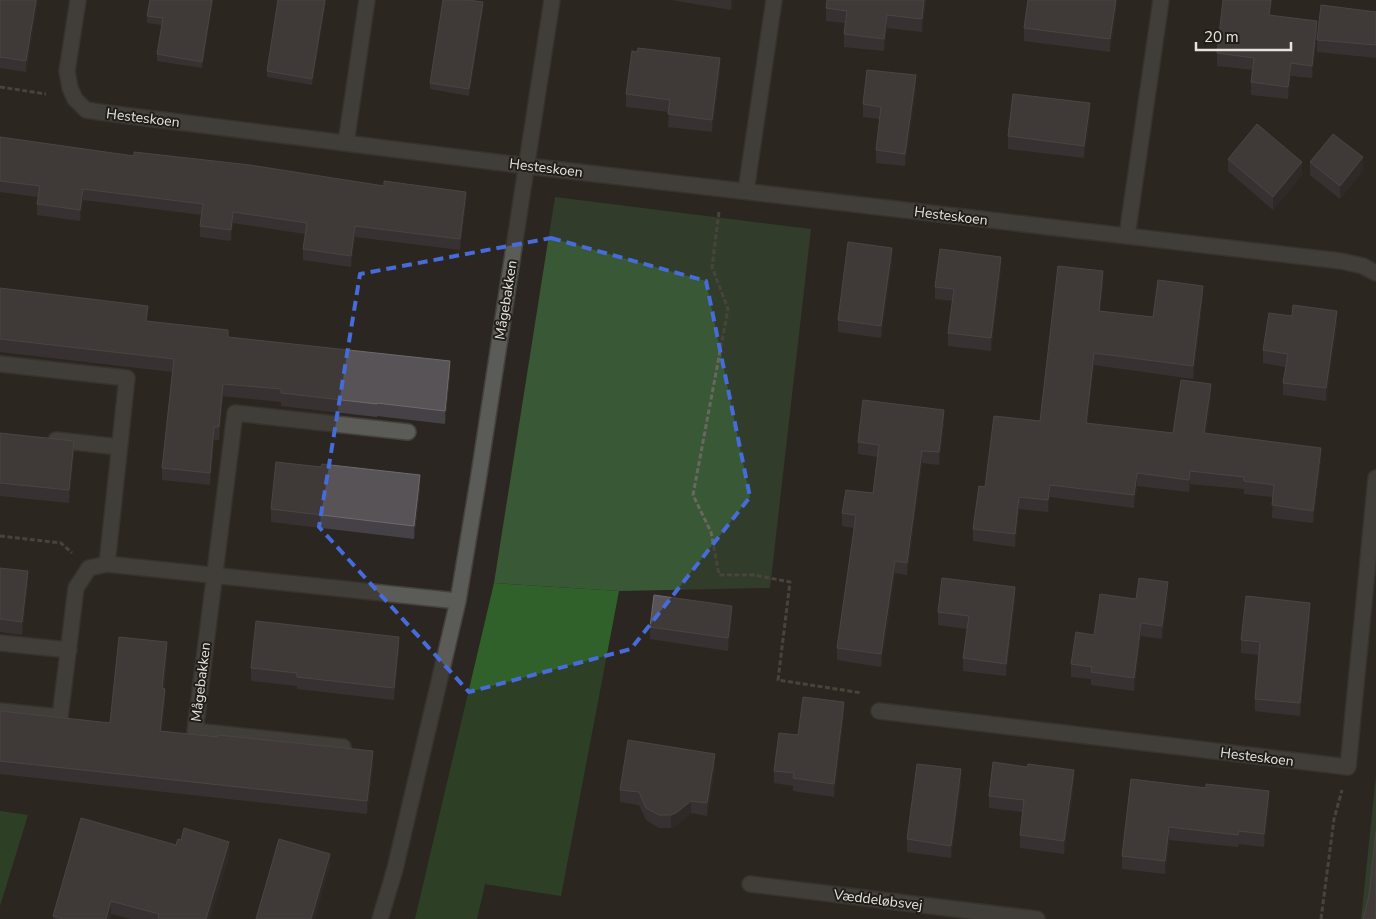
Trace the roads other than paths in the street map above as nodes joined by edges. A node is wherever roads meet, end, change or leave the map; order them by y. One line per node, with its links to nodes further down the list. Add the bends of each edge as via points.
1 (78, 0): 6 (street, Hesteskoen, via 67,71 75,99 86,110)
2 (367, 0): 6 (street)
3 (552, 0): 7 (street, Mågebakken)
4 (774, 0): 8 (street)
5 (1161, 0): 9 (street)
6 (346, 143): 7 (street, Hesteskoen)
7 (527, 166): 8 (street, Hesteskoen); 18 (street, Mågebakken)
8 (746, 191): 9 (street, Hesteskoen)
9 (1127, 236): 10 (street, Hesteskoen, via 1341,261)
10 (1376, 273)
11 (0, 364): 14 (street, via 127,378)
12 (408, 432): 17 (street, Mågebakken, via 234,414)
13 (40, 439): 14 (street)
14 (119, 447): 16 (street)
15 (1376, 478): 22 (street, Hesteskoen, via 1348,767)
16 (107, 564): 17 (street); 20 (street, via 90,568 76,588)
17 (214, 575): 18 (street); 23 (street, Mågebakken, via 195,731)
18 (458, 600): 24 (street, Mågebakken)
19 (0, 643): 20 (street)
20 (68, 650): 21 (street, via 60,717)
21 (0, 711)
22 (879, 711)
23 (343, 747)
24 (395, 869): 26 (street, Mågebakken); 27 (street, Mågebakken)
25 (750, 884): 28 (street, Væddeløbsvej)
26 (380, 919)
27 (387, 919)
28 (1037, 919)

